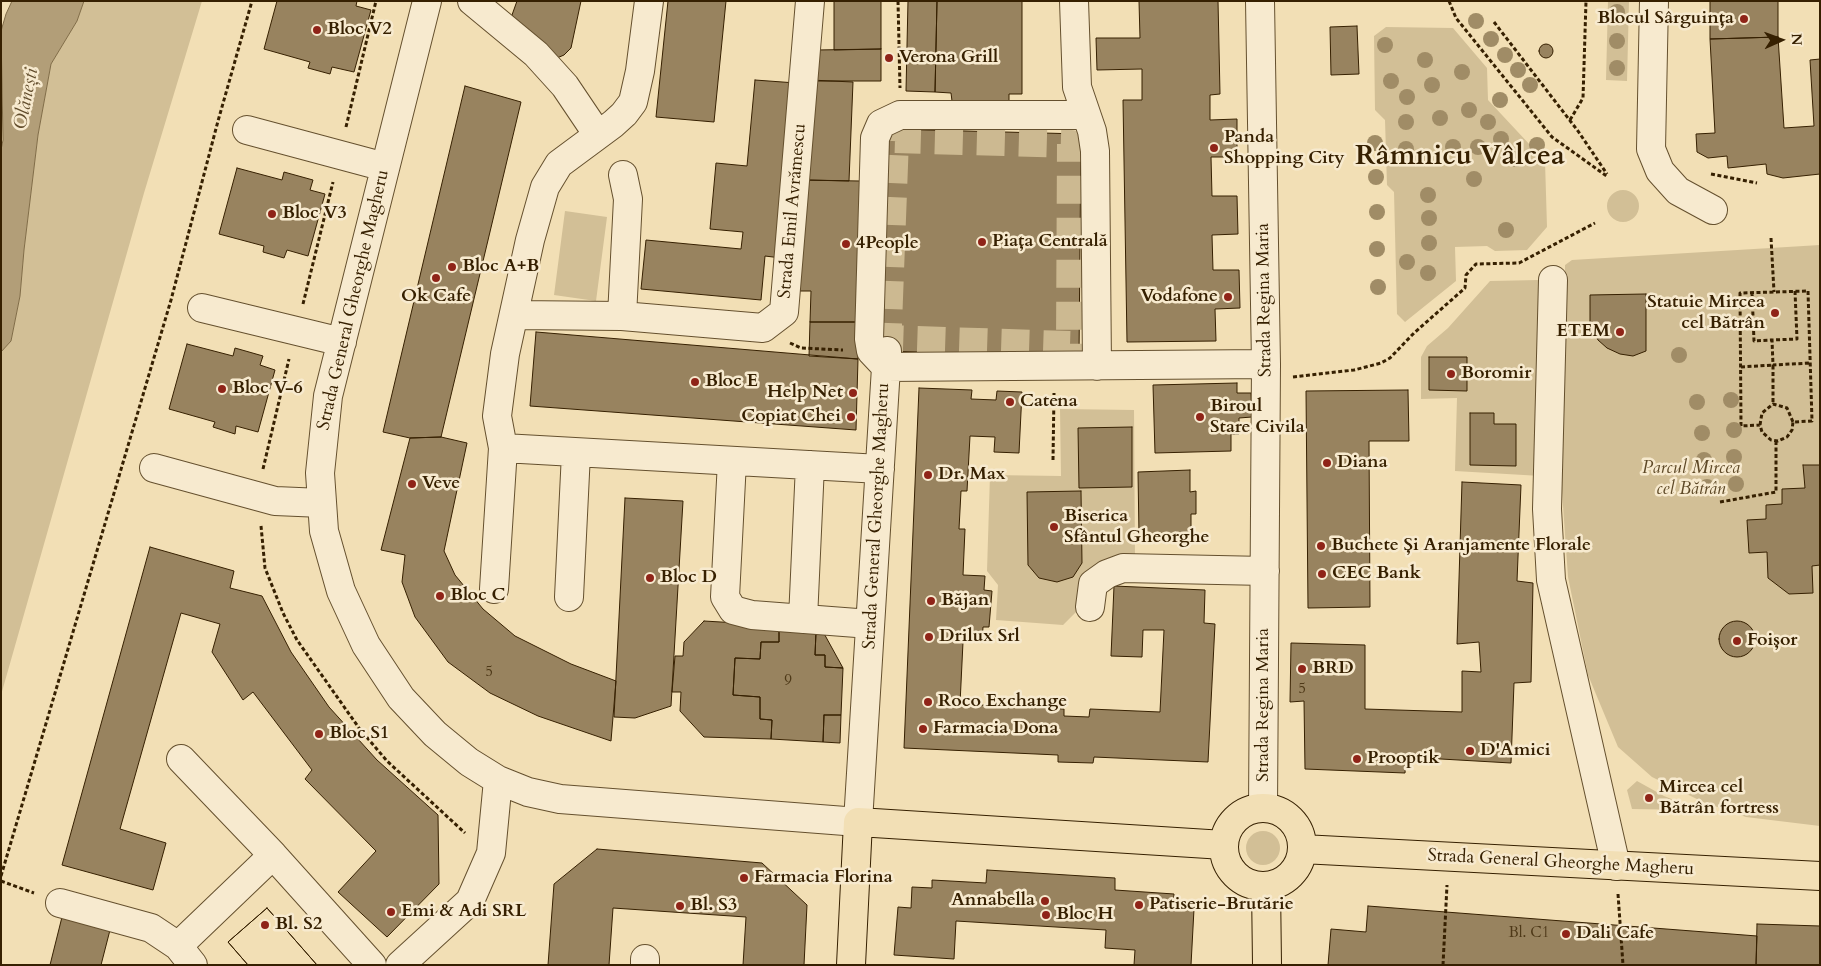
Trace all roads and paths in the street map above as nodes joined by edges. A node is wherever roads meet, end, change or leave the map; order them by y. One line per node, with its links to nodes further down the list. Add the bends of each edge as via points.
1 (252, 1): 69 (path, via 171,300)
2 (426, 1): 18 (street, Strada General Gheorghe Magheru)
3 (472, 1): 17 (street, via 536,54 565,86)
4 (649, 1): 17 (street, via 640,72 632,102 624,114)
5 (810, 1): 31 (street, Strada Emil Avrămescu, via 784,312 763,328)
6 (898, 1): 13 (path)
7 (1074, 1): 14 (street, via 1077,87)
8 (1260, 1): 38 (street, Strada Regina Maria)
9 (1449, 1): 15 (path, via 1456,18 1552,137 1608,177)
10 (1586, 1): 15 (path, via 1583,98)
11 (1654, 1): 22 (street, via 1651,149 1660,171 1678,191)
12 (1494, 22): 15 (path)
13 (900, 115): 14 (street); 36 (street, Strada General Gheorghe Magheru, via 881,124 875,138 869,339)
14 (1086, 115): 40 (street, via 1095,151)
15 (1570, 120)
16 (247, 130): 18 (street)
17 (598, 135): 30 (street, via 559,164 546,187 530,240)
18 (385, 167): 34 (street, Strada General Gheorghe Magheru)
19 (1704, 172): 21 (path)
20 (623, 175): 31 (street, via 628,199)
21 (1756, 182)
22 (1713, 210)
23 (1595, 223): 32 (path, via 1519,263 1476,264 1466,275 1465,288)
24 (1772, 238): 28 (path)
25 (1553, 280): 68 (street, via 1547,509 1551,580)
26 (1796, 291): 28 (path); 33 (path, via 1797,339); 37 (path, via 1808,291)
27 (1752, 292): 28 (path); 33 (path, via 1754,341); 41 (path, via 1740,293)
28 (1774, 292)
29 (202, 308): 34 (street)
30 (514, 315): 31 (street, Strada Emil Avrămescu); 46 (street, via 497,416)
31 (622, 316)
32 (1414, 333)
33 (1772, 340): 39 (path)
34 (342, 342): 53 (street, Strada General Gheorghe Magheru, via 322,434)
35 (801, 348): 36 (path)
36 (881, 356): 40 (street); 51 (street, Strada General Gheorghe Magheru)
37 (1810, 363): 39 (path); 43 (path, via 1812,421)
38 (1266, 364): 40 (street); 54 (street, Strada Regina Maria)
39 (1772, 365): 41 (path); 42 (path)
40 (1097, 366)
41 (1741, 367): 44 (path, via 1741,426)
42 (1773, 404): 43 (path, via 1786,408); 44 (path, via 1762,413)
43 (1793, 422): 45 (path, via 1787,437)
44 (1760, 425): 45 (path, via 1766,437)
45 (1776, 440): 52 (path, via 1776,492)
46 (502, 448): 47 (street); 55 (street)
47 (576, 453): 48 (street); 56 (street)
48 (732, 461): 49 (street); 58 (street, via 725,597 733,610 752,615)
49 (810, 465): 51 (street); 58 (street)
50 (154, 468): 53 (street, via 275,501)
51 (880, 469): 59 (street, Strada General Gheorghe Magheru)
52 (1720, 502)
53 (322, 503): 61 (street, Strada General Gheorghe Magheru, via 324,531 341,592 366,645 401,698 436,734 469,762)
54 (1265, 571): 57 (street, via 1123,568 1106,574 1093,584); 62 (street, Strada Regina Maria)
55 (494, 588)
56 (569, 597)
57 (1090, 607)
58 (803, 619): 59 (street)
59 (870, 624): 63 (street, Strada General Gheorghe Magheru)
60 (181, 759): 66 (street)
61 (498, 780): 63 (street, Strada General Gheorghe Magheru, via 528,792 560,799); 76 (street, via 491,853 470,902)
62 (1263, 808): 64 (main road, via 1252,810 1233,822); 65 (main road, via 1286,816 1295,826)
63 (858, 822): 64 (main road, Strada General Gheorghe Magheru); 77 (main road)
64 (1224, 845): 72 (main road, via 1234,874 1255,885)
65 (1302, 849): 67 (main road, Strada General Gheorghe Magheru); 72 (main road, via 1294,870 1286,878)
66 (273, 856): 74 (street); 75 (street)
67 (1448, 857): 68 (main road, Strada General Gheorghe Magheru); 79 (path)
68 (1616, 866): 70 (main road, Strada General Gheorghe Magheru); 80 (path)
69 (1, 876)
70 (1820, 876)
71 (1, 881): 73 (path)
72 (1266, 886): 78 (main road)
73 (60, 903): 74 (street, via 151,928)
74 (186, 956)
75 (372, 965)
76 (400, 965)
77 (851, 965)
78 (1267, 965)
79 (1443, 965)
80 (1623, 965)

